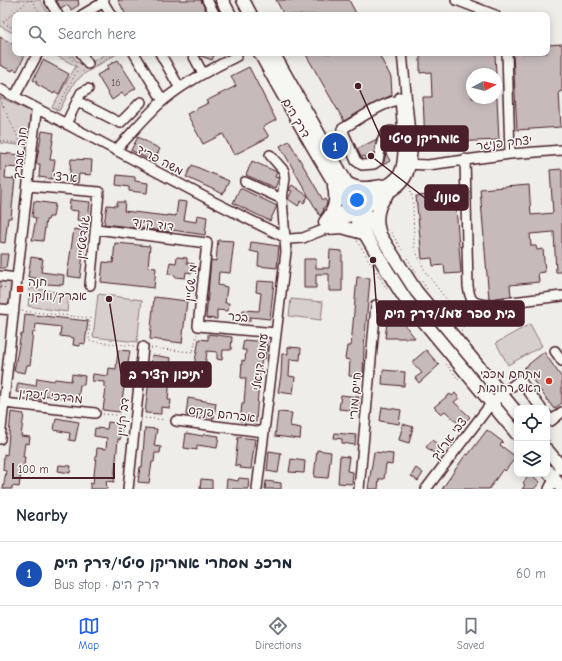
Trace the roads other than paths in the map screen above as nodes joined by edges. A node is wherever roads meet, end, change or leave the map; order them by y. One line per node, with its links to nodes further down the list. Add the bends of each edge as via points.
1 (49, 0): 9 (street)
2 (222, 0): 13 (main road)
3 (231, 0): 14 (main road)
4 (242, 0): 15 (main road)
5 (246, 0): 16 (main road)
6 (456, 0): 17 (street)
7 (103, 1): 10 (street); 11 (street)
8 (209, 2): 12 (street)
9 (56, 12)
10 (86, 12)
11 (109, 12)
12 (214, 12)
13 (228, 12)
14 (237, 12)
15 (250, 12)
16 (251, 12)
17 (487, 12)
18 (36, 56): 34 (street)
19 (83, 56): 29 (street)
20 (136, 56): 36 (street)
21 (162, 56): 31 (street)
22 (194, 56): 30 (street)
23 (237, 56): 30 (street)
24 (254, 56): 40 (main road)
25 (262, 56): 40 (main road, דרך הים)
26 (275, 56): 51 (main road, דרך הים)
27 (401, 56): 37 (street)
28 (507, 56): 45 (street)
29 (88, 64)
30 (203, 74): 31 (street)
31 (181, 88): 36 (street)
32 (0, 89): 34 (street, משה פריד)
33 (88, 89): 35 (street, via 81,93)
34 (15, 96): 39 (street, משה פריד)
35 (77, 101): 38 (street, via 120,123); 41 (street)
36 (163, 101): 43 (street)
37 (403, 101): 42 (street); 42 (street, via 389,102 342,129 356,161 362,165 378,161 382,139 386,133 397,132); 48 (street, via 412,154)
38 (141, 102)
39 (38, 109): 41 (street, משה פריד); 52 (street, חנה אברך)
40 (295, 116): 49 (main road, דרך הים)
41 (66, 124): 43 (street, משה פריד)
42 (402, 137): 48 (street)
43 (116, 150): 62 (street, משה פריד)
44 (562, 150): 45 (street, יצחק פניגר)
45 (510, 154): 47 (street, יצחק פניגר)
46 (270, 155): 55 (street, עמוס דניאלי, via 284,171)
47 (465, 160): 48 (street, יצחק פניגר, via 428,165); 68 (street, via 468,286 469,296 473,302 487,305)
48 (406, 164): 53 (street); 53 (street, via 408,175 400,186)
49 (332, 179): 56 (main road, דרך הים); 57 (main road, via 336,202)
50 (245, 182): 55 (street)
51 (346, 182): 53 (main road, via 361,188); 56 (main road, דרך הים)
52 (28, 186): 54 (street, ארצי); 66 (street, חנה אברך)
53 (387, 190): 56 (street); 61 (main road, via 377,217)
54 (99, 192): 58 (street, גולדשטיין)
55 (282, 199): 62 (street, עמוס דניאלי)
56 (356, 208): 57 (street, משה פריד); 59 (main road, דרך הים); 61 (main road, דרך הים)
57 (326, 225): 59 (main road); 60 (street, משה פריד)
58 (96, 229): 63 (street, דוד קינד); 67 (street, גולדשטיין)
59 (363, 232): 79 (main road, דרך הים, via 406,300)
60 (307, 236): 62 (street, משה פריד); 64 (street, via 296,241)
61 (380, 236): 77 (main road, דרך הים, via 416,291)
62 (286, 238): 64 (street, עמוס דניאלי)
63 (207, 243): 72 (street, מ. שטיין)
64 (286, 252): 73 (street, עמוס דניאלי)
65 (0, 276): 66 (street)
66 (17, 278): 71 (street, חנה אברך)
67 (90, 285)
68 (562, 296)
69 (376, 305): 93 (street, חיים מורי)
70 (0, 309): 71 (street)
71 (14, 310): 78 (street, חנה אברך)
72 (198, 326): 73 (street, בכר)
73 (276, 333): 87 (street, עמוס דניאלי)
74 (143, 348): 91 (street, דב קליין)
75 (555, 351): 76 (street)
76 (562, 360)
77 (502, 394): 79 (street, צבי ארליך); 80 (street, צבי ארליך, via 520,380); 81 (main road, דרך הים)
78 (4, 403): 83 (street, מרדכי ליפקין); 88 (street, חנה אברך)
79 (492, 404): 86 (main road, דרך הים); 94 (street, צבי ארליך)
80 (539, 405)
81 (514, 409)
82 (562, 412): 84 (street)
83 (95, 413)
84 (550, 420)
85 (176, 421): 87 (street, אברהם פנקס)
86 (514, 430)
87 (264, 432): 92 (street, עמוס דניאלי)
88 (0, 439)
89 (556, 460): 90 (street)
90 (553, 481)
91 (128, 489)
92 (257, 489)
93 (359, 489)
94 (426, 489)

